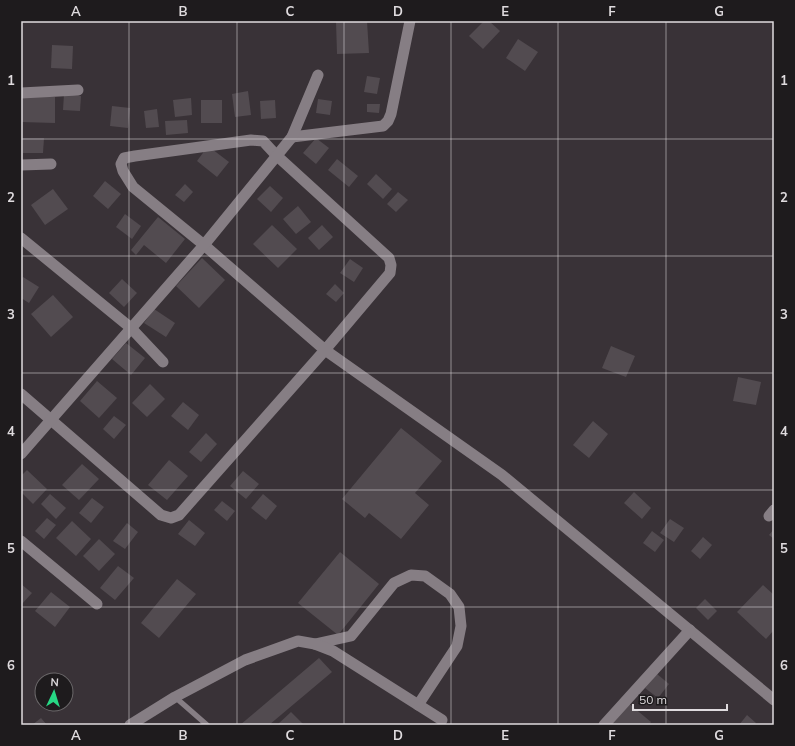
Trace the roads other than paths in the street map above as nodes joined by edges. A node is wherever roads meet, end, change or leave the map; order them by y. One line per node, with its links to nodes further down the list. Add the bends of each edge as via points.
1 (410, 21): 5 (street, via 391,114 383,126)
2 (318, 75): 5 (street)
3 (78, 90): 4 (street)
4 (21, 93)
5 (292, 137): 6 (street)
6 (276, 155): 10 (street); 10 (street, via 264,142 251,140 124,158 121,164 123,171 133,187); 12 (street, via 389,258 391,265 390,273)
7 (51, 164): 8 (street)
8 (21, 165)
9 (21, 238): 11 (street)
10 (204, 244): 11 (street); 12 (street)
11 (130, 328): 13 (street); 15 (street)
12 (325, 350): 15 (street, via 179,515 171,518 161,515); 19 (street, via 502,475)
13 (163, 362)
14 (21, 394): 15 (street)
15 (51, 419): 16 (street)
16 (21, 454)
17 (21, 541): 18 (street)
18 (97, 604)
19 (690, 630): 22 (street); 27 (street)
20 (315, 644): 21 (street, via 298,641 246,660); 23 (street, via 333,651); 23 (street, via 351,636 394,583 411,575 425,576 450,594 459,607 461,626 457,646)
21 (175, 697): 25 (street); 26 (lane)
22 (774, 700)
23 (418, 705): 24 (street)
24 (442, 720)
25 (130, 725)
26 (207, 725)
27 (604, 725)

